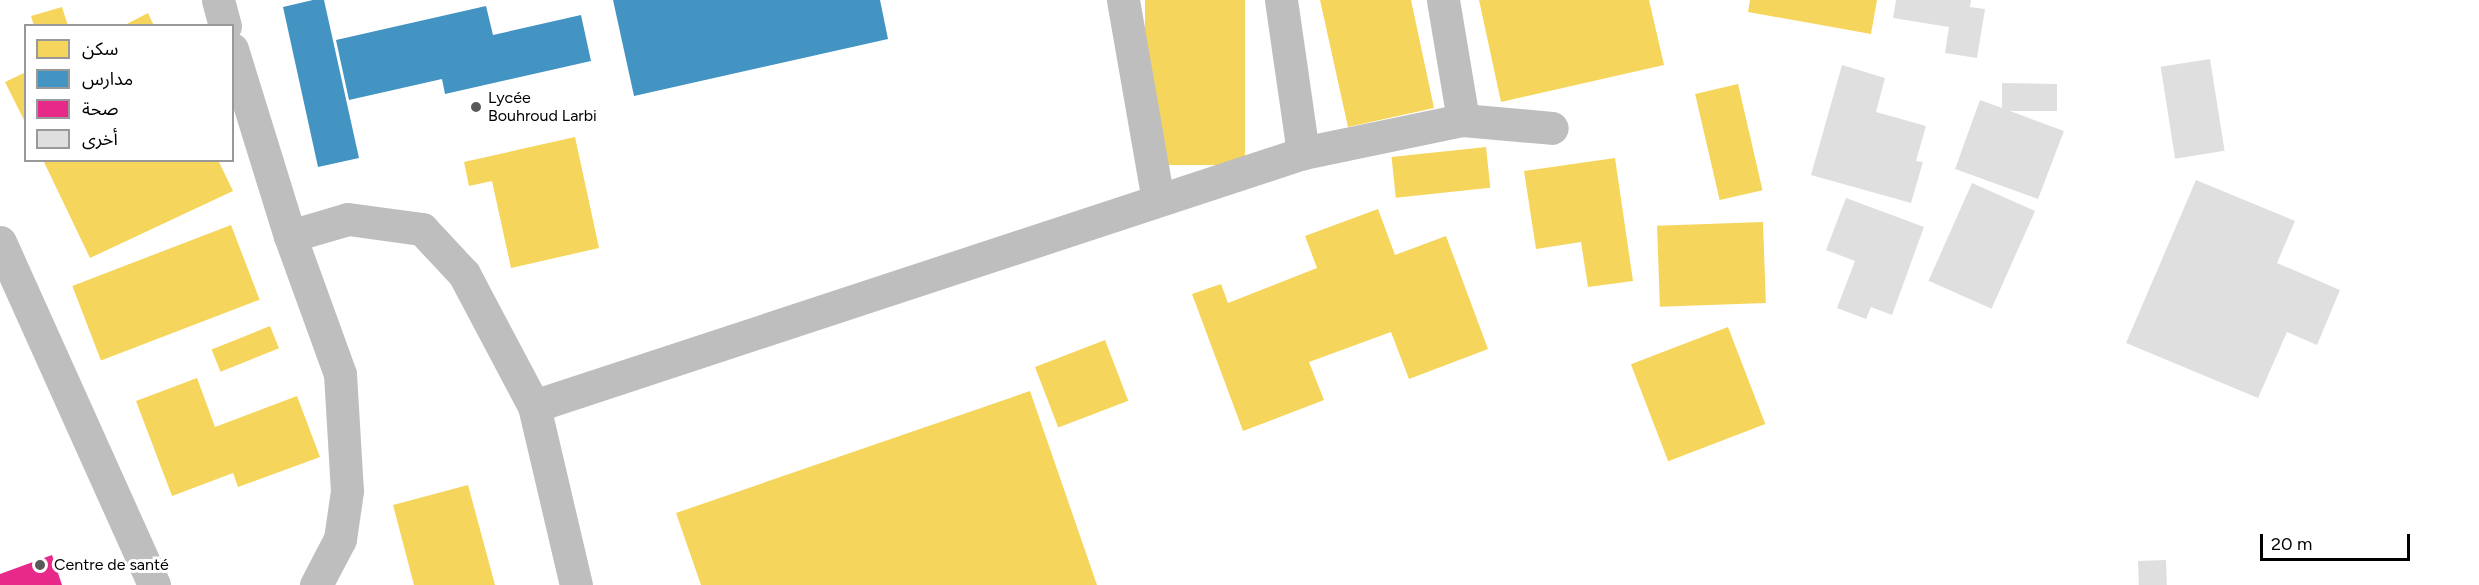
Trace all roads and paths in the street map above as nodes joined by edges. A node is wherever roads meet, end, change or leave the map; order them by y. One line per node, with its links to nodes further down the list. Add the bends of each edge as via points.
1 (218, 0): 5 (street)
2 (1123, 0): 10 (street)
3 (1281, 0): 9 (street)
4 (1443, 0): 7 (street)
5 (224, 24)
6 (234, 55): 11 (street)
7 (1463, 120): 8 (street); 9 (street)
8 (1552, 128)
9 (1302, 153): 10 (street)
10 (1158, 200): 13 (street)
11 (290, 236): 13 (street, via 348,219 422,229 464,274); 15 (street, via 340,374 347,491 340,539)
12 (0, 242): 14 (street)
13 (534, 406): 16 (street)
14 (154, 585)
15 (316, 585)
16 (576, 585)

